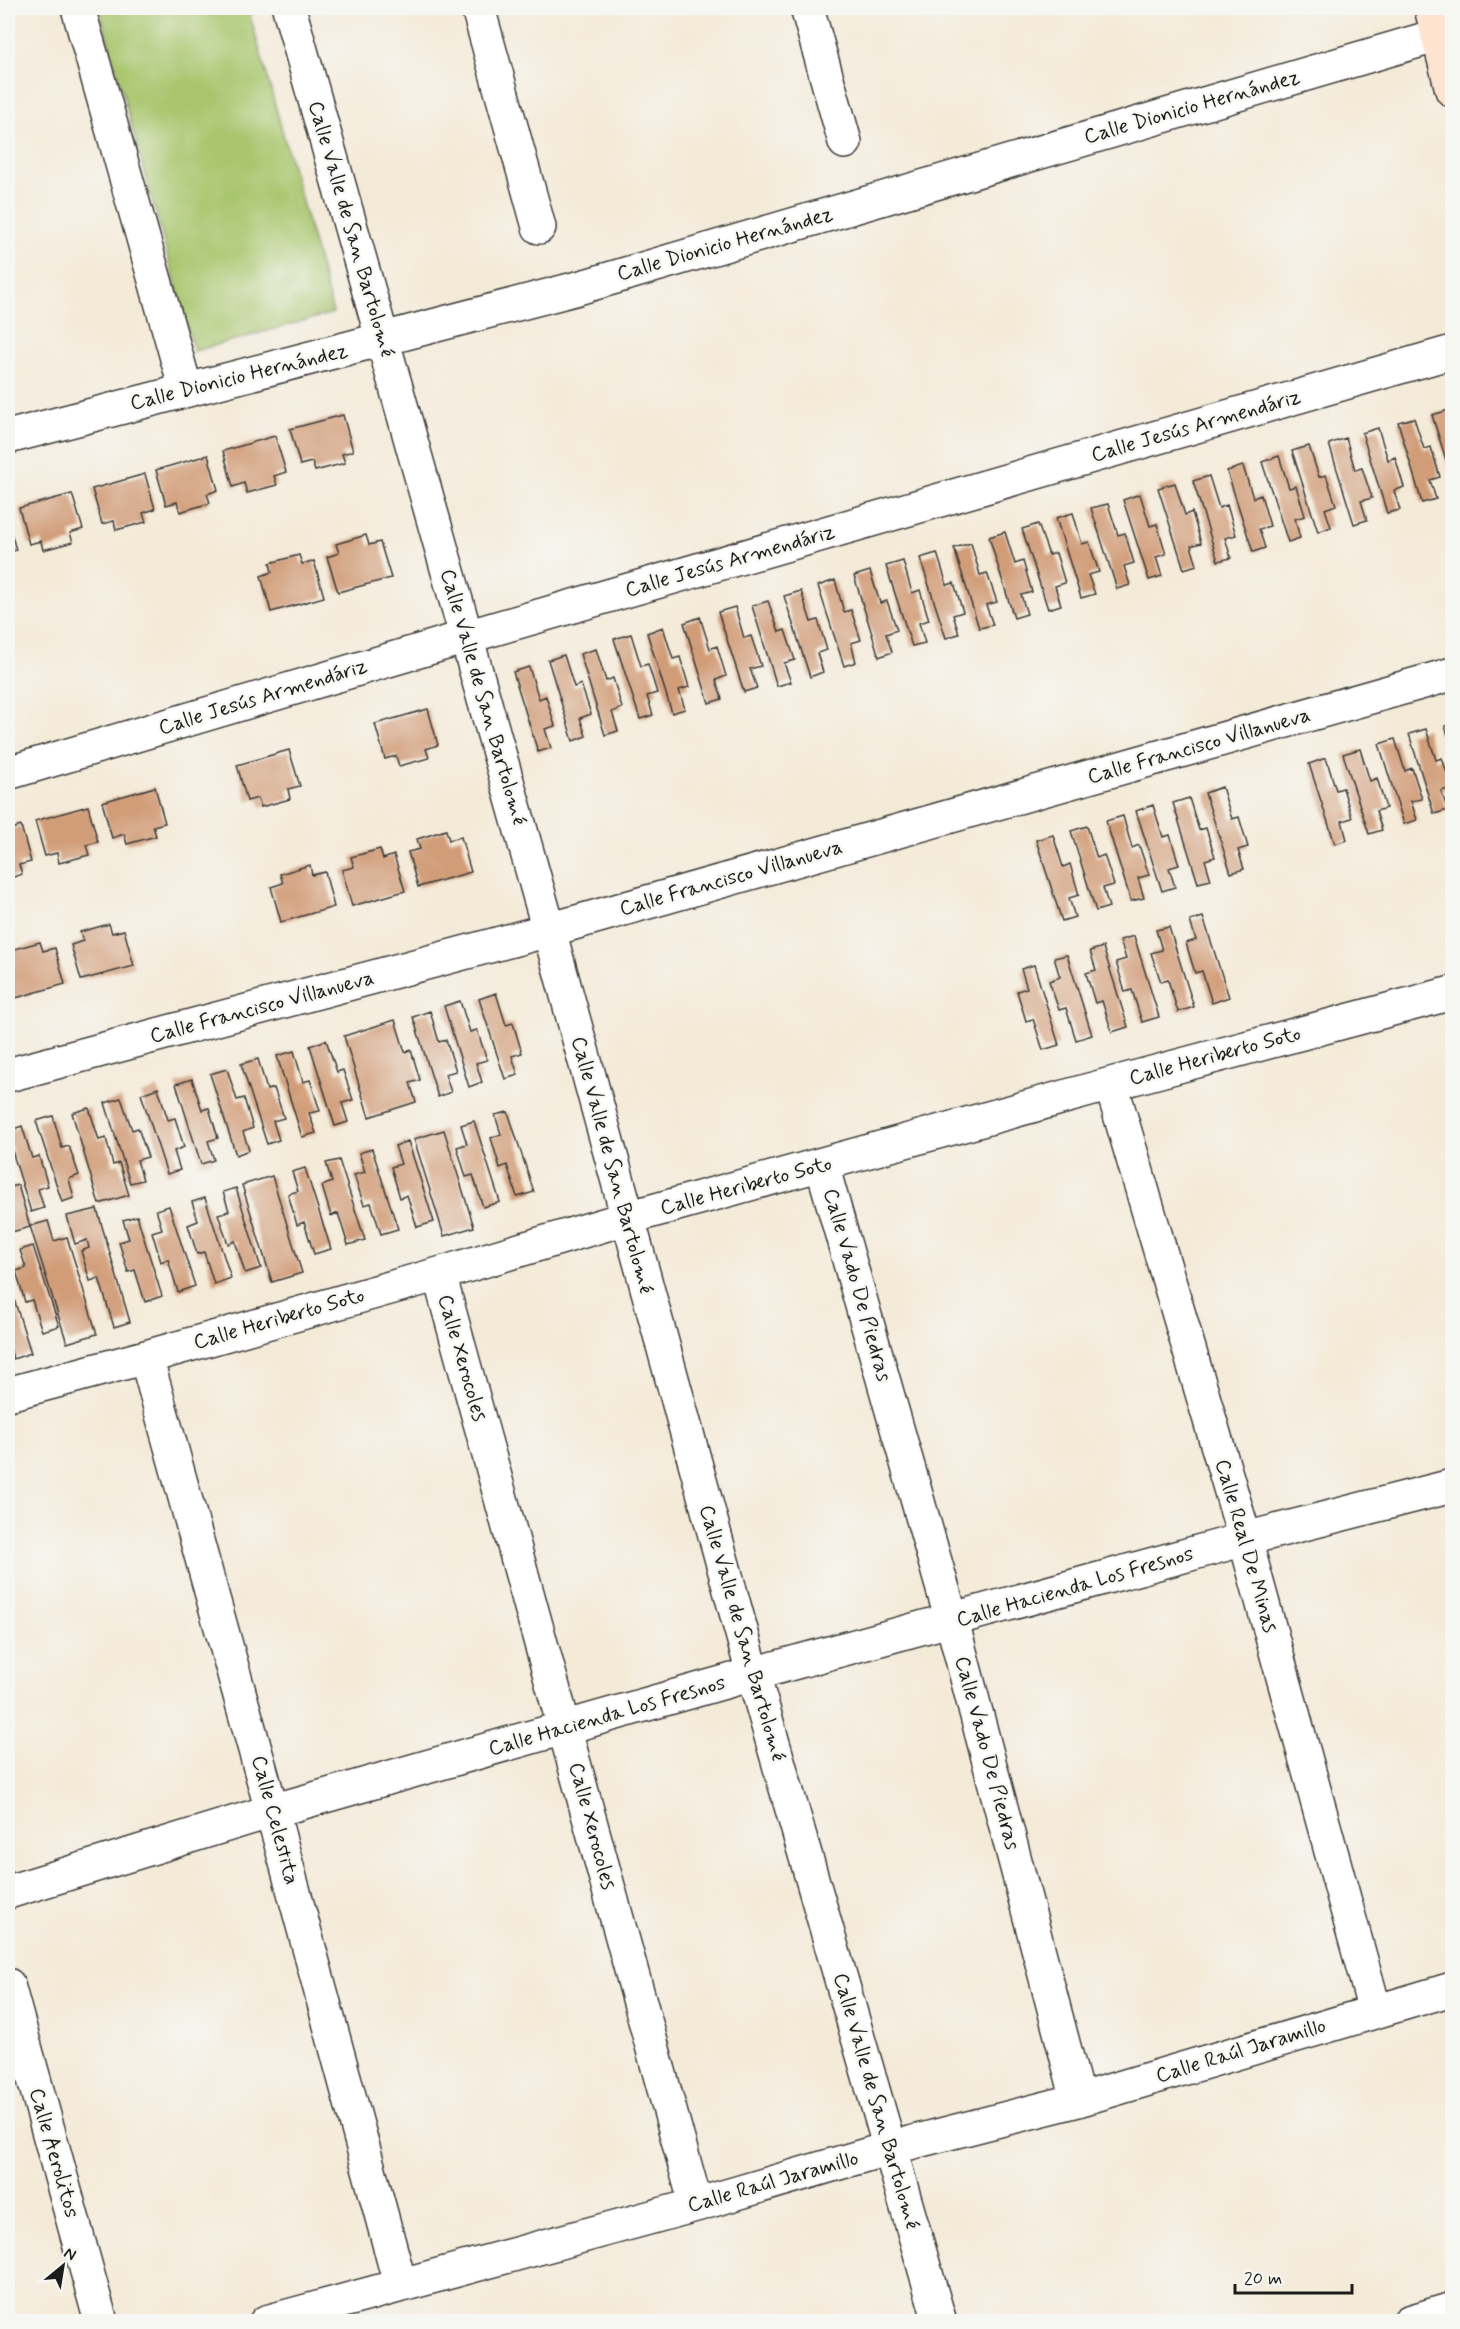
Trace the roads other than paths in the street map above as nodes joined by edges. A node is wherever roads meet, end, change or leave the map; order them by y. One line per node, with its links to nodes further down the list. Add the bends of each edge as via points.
1 (78, 8): 11 (street)
2 (289, 8): 9 (street, Calle Valle de San Bartolomé)
3 (478, 8): 8 (street)
4 (807, 8): 7 (street)
5 (1435, 21): 6 (street); 9 (street, Calle Dionicio Hernández, via 578,288)
6 (1452, 90)
7 (845, 142)
8 (539, 227)
9 (382, 340): 11 (street, Calle Dionicio Hernández); 13 (street, Calle Valle de San Bartolomé)
10 (1452, 352): 13 (street, Calle Jesús Armendáriz)
11 (186, 390): 12 (street, Calle Dionicio Hernández)
12 (8, 437)
13 (466, 637): 15 (street, Calle Jesús Armendáriz); 16 (street, Calle Valle de San Bartolomé)
14 (1452, 674): 16 (street, Calle Francisco Villanueva)
15 (8, 773)
16 (549, 930): 18 (street, Calle Francisco Villanueva); 21 (street, Calle Valle de San Bartolomé)
17 (1452, 993): 19 (street, Calle Heriberto Soto)
18 (8, 1075)
19 (1111, 1084): 20 (street, Calle Heriberto Soto); 26 (street, Calle Real De Minas)
20 (822, 1165): 21 (street, Calle Heriberto Soto); 27 (street, Calle Vado De Piedras)
21 (627, 1218): 22 (street, Calle Heriberto Soto); 28 (street, Calle Valle de San Bartolomé)
22 (439, 1274): 23 (street, Calle Heriberto Soto); 29 (street, Calle Xerocoles)
23 (146, 1357): 24 (street, Calle Heriberto Soto); 30 (street, Calle Celestita)
24 (8, 1394)
25 (1452, 1486): 26 (street, Calle Hacienda Los Fresnos)
26 (1245, 1539): 27 (street, Calle Hacienda Los Fresnos); 34 (street, Calle Real De Minas)
27 (952, 1621): 28 (street, Calle Hacienda Los Fresnos); 35 (street, Calle Vado De Piedras)
28 (753, 1674): 29 (street, Calle Hacienda Los Fresnos); 36 (street, Calle Valle de San Bartolomé)
29 (566, 1728): 30 (street, Calle Hacienda Los Fresnos); 37 (street, Calle Xerocoles)
30 (272, 1810): 31 (street, Calle Hacienda Los Fresnos); 38 (street, Calle Celestita)
31 (8, 1892)
32 (8, 1985): 40 (street, Calle Aerolitos)
33 (1452, 1989): 34 (street, Calle Raúl Jaramillo)
34 (1376, 2011): 35 (street, Calle Raúl Jaramillo)
35 (1078, 2100): 36 (street, Calle Raúl Jaramillo)
36 (890, 2148): 37 (street, Calle Raúl Jaramillo); 42 (street, Calle Valle de San Bartolomé)
37 (696, 2205): 38 (street, Calle Raúl Jaramillo)
38 (400, 2284): 41 (street, Calle Raúl Jaramillo)
39 (1452, 2309): 43 (street)
40 (101, 2322)
41 (266, 2322)
42 (940, 2322)
43 (1409, 2322)

